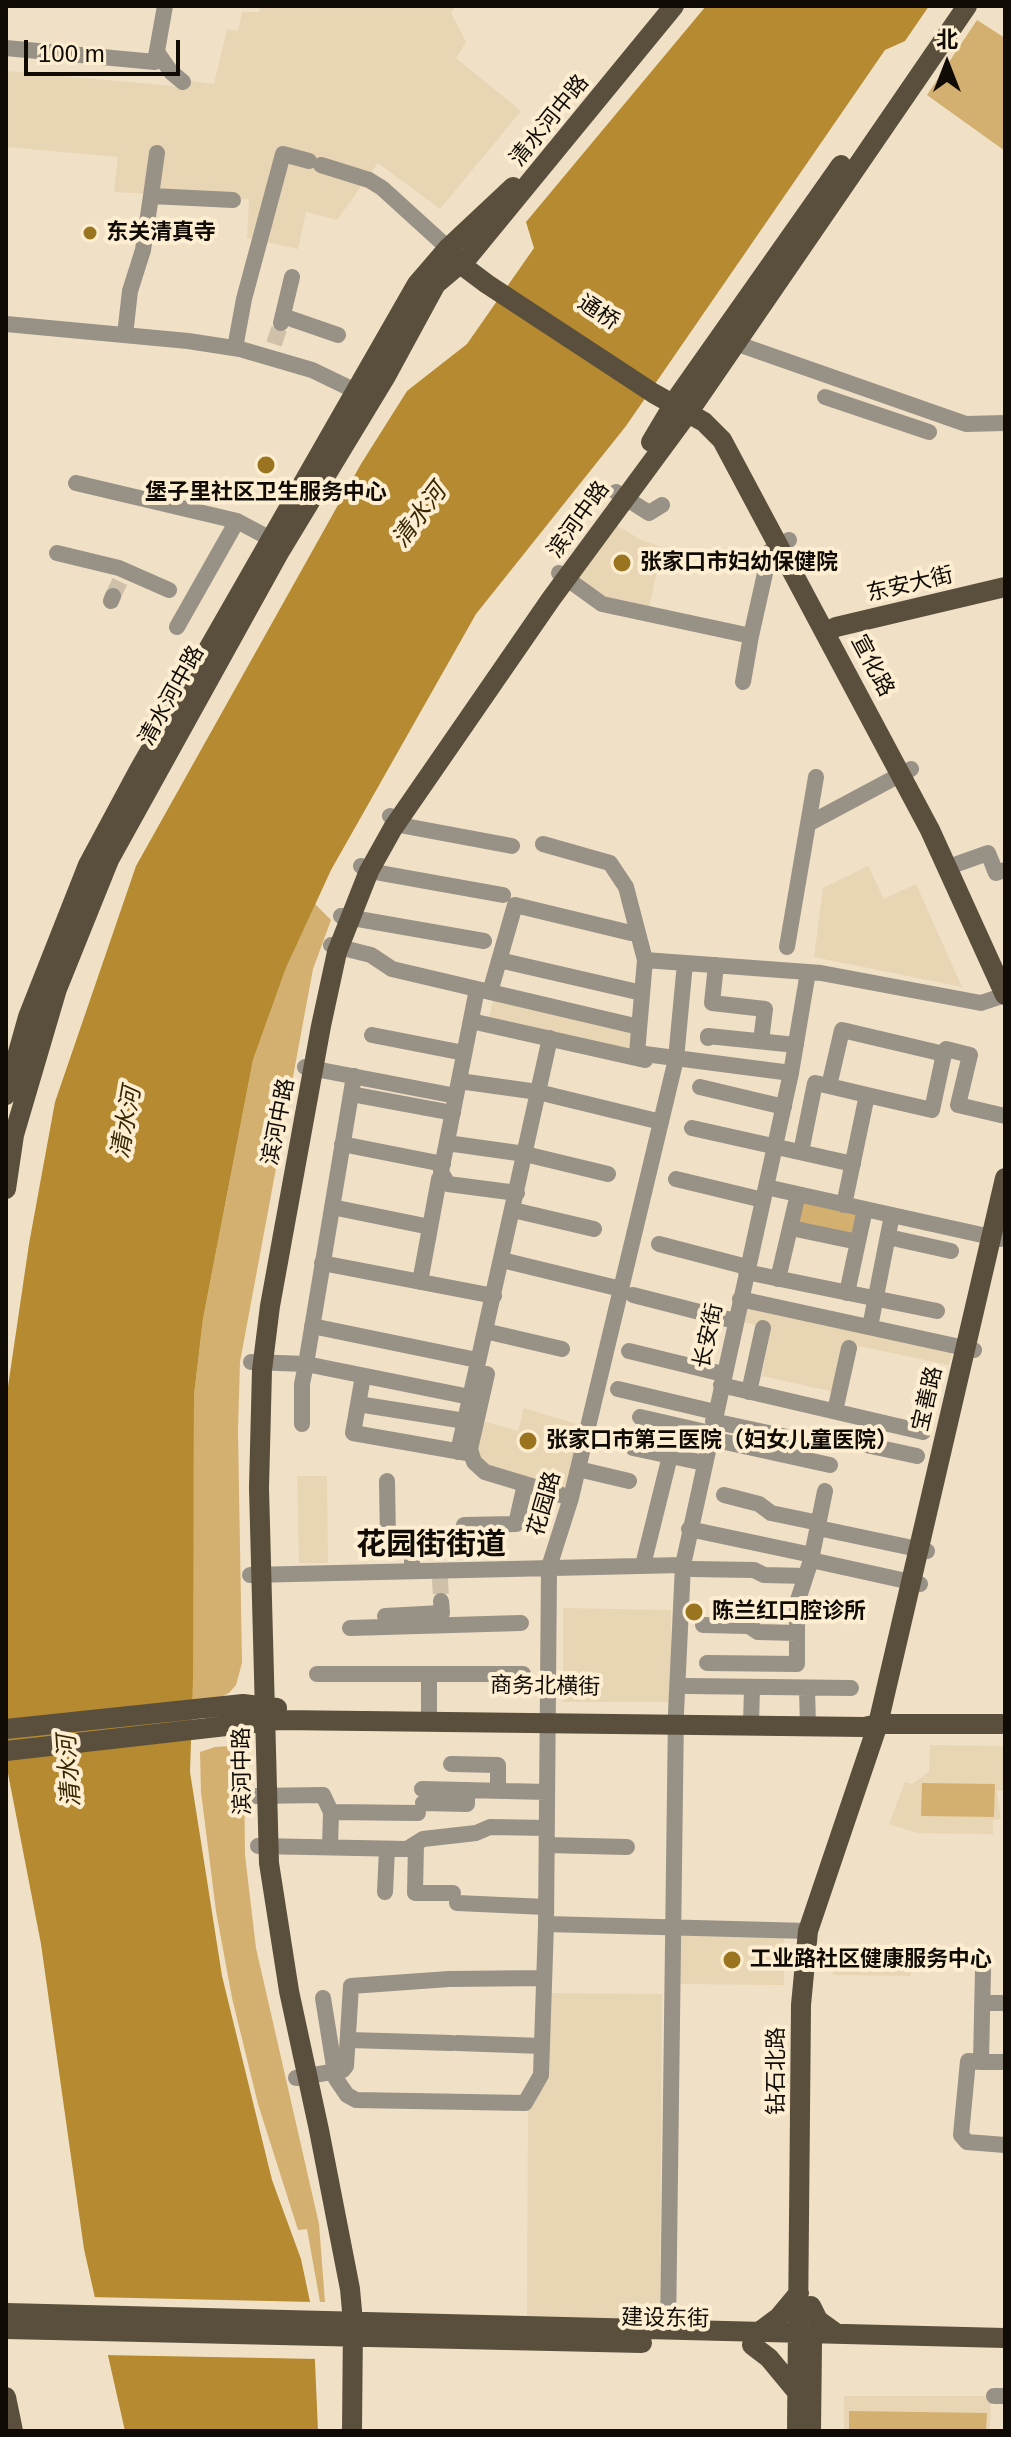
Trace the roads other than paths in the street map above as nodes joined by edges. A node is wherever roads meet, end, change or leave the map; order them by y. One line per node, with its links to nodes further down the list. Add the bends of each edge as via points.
1 (165, 6): 7 (street)
2 (665, 6): 12 (main road, 清水河中路)
3 (674, 6): 12 (main road, 清水河中路)
4 (953, 6): 18 (main road, 滨河中路)
5 (967, 6): 18 (main road, 滨河中路)
6 (6, 48): 7 (street, via 155,62)
7 (157, 52): 8 (street)
8 (183, 82)
9 (157, 153): 10 (street)
10 (151, 196): 11 (street); 16 (street)
11 (233, 200)
12 (459, 256): 14 (main road); 19 (street, via 369,180 283,154); 21 (main road, 清水河中路, via 417,284)
13 (292, 277): 17 (street, via 282,320)
14 (490, 279): 20 (main road, 通桥); 23 (main road, 通桥)
15 (6, 324): 16 (street)
16 (125, 335): 19 (street)
17 (338, 335)
18 (728, 339): 23 (main road, 滨河中路); 24 (street)
19 (235, 348): 21 (street, via 272,350)
20 (653, 393): 23 (main road, 宣化路)
21 (364, 395): 30 (main road, 清水河中路); 73 (main road, 清水河中路, via 109,860 57,989)
22 (825, 397): 24 (street, via 922,430)
23 (682, 402): 27 (main road, 滨河中路); 31 (main road, 宣化路, via 722,440)
24 (922, 408): 25 (street, via 966,424)
25 (1005, 423)
26 (76, 483): 29 (street)
27 (621, 495): 28 (street, via 649,513); 33 (main road, 滨河中路)
28 (662, 505)
29 (237, 521): 30 (street); 36 (street)
30 (271, 539): 73 (main road, 清水河中路, via 88,865 28,1017)
31 (784, 543): 37 (main road, 宣化路); 38 (street, via 770,551)
32 (57, 553): 35 (street)
33 (562, 576): 38 (street, via 602,604); 42 (main road, 滨河中路)
34 (1005, 587): 37 (main road, 东安大街)
35 (169, 590)
36 (177, 627)
37 (831, 629): 40 (main road, 宣化路)
38 (751, 636): 39 (street)
39 (743, 682)
40 (906, 772): 43 (street); 46 (main road, 宣化路)
41 (816, 777): 43 (street)
42 (394, 819): 45 (street, via 405,826); 47 (main road, 滨河中路)
43 (808, 824): 54 (street)
44 (543, 844): 56 (street, via 610,863 626,887)
45 (512, 846)
46 (949, 855): 48 (street, via 988,853 996,873); 60 (main road, 宣化路); 63 (main road, 宣化路)
47 (365, 869): 49 (street); 50 (main road, 滨河中路)
48 (1005, 870)
49 (503, 895)
50 (345, 917): 52 (street); 53 (main road, 滨河中路)
51 (631, 933): 55 (street, via 515,905)
52 (484, 941)
53 (335, 946): 61 (street, via 371,955 392,969); 76 (main road, 滨河中路)
54 (787, 947)
55 (499, 960): 61 (street); 62 (street)
56 (645, 960): 57 (street); 62 (street)
57 (685, 963): 58 (street); 75 (street, 花园路)
58 (716, 965): 59 (street); 69 (street, via 712,1003 765,1009)
59 (808, 972): 63 (street, via 981,1003); 70 (street, 长安街)
60 (1005, 976)
61 (484, 991): 64 (street); 65 (street)
62 (642, 993): 65 (street)
63 (1005, 995)
64 (471, 1021): 67 (street); 71 (street)
65 (639, 1027): 74 (street)
66 (372, 1035): 71 (street)
67 (550, 1038): 74 (street); 81 (street)
68 (708, 1038): 69 (street)
69 (761, 1041): 70 (street)
70 (796, 1045): 77 (street, 长安街)
71 (464, 1053): 85 (street)
72 (944, 1054): 79 (street, via 842,1030); 86 (street); 87 (street, via 946,1049 970,1055)
73 (19, 1057): 83 (main road, 清水河中路); 102 (main road, 清水河中路)
74 (641, 1057): 75 (street)
75 (676, 1059): 77 (street); 90 (street, 花园路)
76 (309, 1068): 78 (street); 140 (main road, 滨河中路)
77 (791, 1073): 88 (street, 长安街)
78 (354, 1076): 82 (street); 85 (street)
79 (829, 1086): 84 (street); 95 (street, via 815,1083)
80 (700, 1087): 88 (street)
81 (538, 1092): 85 (street); 90 (street); 96 (street)
82 (351, 1094): 85 (street); 93 (street)
83 (6, 1095)
84 (867, 1095): 86 (street, via 932,1110); 97 (street)
85 (456, 1097): 92 (street)
86 (935, 1099): 87 (street)
87 (958, 1105): 89 (street)
88 (784, 1107): 94 (street, 长安街)
89 (1005, 1116)
90 (661, 1122): 125 (street, 花园路)
91 (692, 1128): 94 (street)
92 (447, 1143): 96 (street); 98 (street)
93 (342, 1144): 98 (street); 107 (street)
94 (775, 1146): 95 (street); 104 (street, 长安街)
95 (801, 1152): 97 (street)
96 (525, 1154): 99 (street); 103 (street)
97 (853, 1164): 106 (street)
98 (443, 1170): 103 (street, via 445,1181 454,1185); 112 (street)
99 (608, 1174)
100 (1005, 1178): 116 (main road, 宝善路)
101 (676, 1179): 104 (street)
102 (6, 1189)
103 (517, 1193): 109 (street)
104 (764, 1194): 105 (street); 122 (street, 长安街)
105 (798, 1194): 106 (street); 113 (street)
106 (844, 1205): 108 (street)
107 (332, 1207): 112 (street); 121 (street)
108 (865, 1209): 110 (street); 117 (street)
109 (513, 1210): 114 (street); 120 (street)
110 (892, 1215): 115 (street); 116 (street)
111 (1005, 1216): 116 (main road, 宝善路)
112 (430, 1227): 124 (street)
113 (791, 1228): 117 (street); 123 (street)
114 (594, 1229)
115 (888, 1237): 119 (street); 128 (street)
116 (995, 1238): 137 (main road, 宝善路)
117 (858, 1242): 126 (street)
118 (659, 1244): 122 (street)
119 (951, 1251)
120 (502, 1260): 125 (street); 127 (street)
121 (322, 1263): 124 (street); 132 (street)
122 (747, 1269): 123 (street); 129 (street, 长安街)
123 (778, 1279): 126 (street)
124 (420, 1282): 127 (street)
125 (627, 1292): 131 (street); 164 (street, 花园路)
126 (847, 1293): 128 (street)
127 (494, 1296): 135 (street)
128 (875, 1298): 130 (street); 133 (street)
129 (740, 1299): 131 (street, 长安街); 133 (street)
130 (937, 1311)
131 (735, 1321): 144 (street, 长安街)
132 (312, 1326): 141 (street); 142 (street)
133 (870, 1327): 137 (street)
134 (763, 1328): 146 (street)
135 (485, 1331): 138 (street); 142 (street)
136 (849, 1348): 149 (street)
137 (969, 1348): 177 (main road, 宝善路)
138 (562, 1349)
139 (629, 1351): 144 (street)
140 (257, 1363): 141 (street); 184 (main road, 滨河中路)
141 (306, 1364): 143 (street); 152 (street)
142 (482, 1367): 147 (street); 159 (street)
143 (363, 1376): 147 (street); 148 (street)
144 (722, 1379): 146 (street); 153 (street, 长安街)
145 (618, 1389): 153 (street)
146 (749, 1392): 149 (street)
147 (470, 1397): 151 (street)
148 (358, 1404): 151 (street); 159 (street, via 353,1433)
149 (835, 1411): 154 (street)
150 (640, 1417): 153 (street)
151 (465, 1421): 159 (street)
152 (302, 1424)
153 (714, 1427): 155 (street); 157 (street); 162 (street, 长安街)
154 (923, 1432)
155 (770, 1433): 157 (street); 161 (street, via 815,1443 843,1440)
156 (633, 1448): 160 (street)
157 (766, 1451): 163 (street)
158 (410, 1453): 159 (street)
159 (467, 1456): 167 (street, via 485,1472)
160 (670, 1456): 162 (street); 179 (street)
161 (917, 1456)
162 (704, 1463): 173 (street, 长安街)
163 (830, 1465)
164 (578, 1469): 166 (street); 170 (street, 花园路)
165 (387, 1481): 175 (street)
166 (629, 1481)
167 (525, 1484): 170 (street); 171 (street, via 516,1524)
168 (825, 1491): 172 (street)
169 (724, 1495): 172 (street)
170 (571, 1498): 180 (street, 花园路)
171 (464, 1525)
172 (819, 1526): 177 (street); 178 (street)
173 (689, 1529): 176 (street); 181 (street, 长安街)
174 (369, 1540): 175 (street)
175 (388, 1540): 182 (street, via 412,1539)
176 (748, 1541): 178 (street); 183 (street)
177 (923, 1550): 185 (main road, 宝善路)
178 (810, 1564): 183 (street, via 764,1575); 185 (street); 191 (street, via 797,1603)
179 (643, 1565): 180 (street); 181 (street)
180 (549, 1567): 182 (street, via 440,1574); 203 (street, 花园路)
181 (687, 1567): 183 (street); 205 (street, 长安街)
182 (412, 1570): 184 (street)
183 (746, 1570)
184 (256, 1574): 201 (main road, 滨河中路)
185 (915, 1583): 208 (main road, 宝善路)
186 (442, 1613): 187 (street); 188 (street); 190 (street)
187 (385, 1616)
188 (521, 1623)
189 (703, 1625): 191 (street)
190 (350, 1628)
191 (797, 1633): 193 (street, via 797,1664)
192 (707, 1663): 193 (street)
193 (744, 1663): 198 (street)
194 (317, 1674): 195 (street)
195 (429, 1674): 196 (street); 202 (street)
196 (523, 1674)
197 (687, 1686): 198 (street)
198 (748, 1687): 199 (street); 206 (street)
199 (807, 1688): 200 (street); 207 (street)
200 (851, 1688)
201 (259, 1714): 202 (main road, 商务北横街); 204 (main road, 商务北横街); 215 (main road, 滨河中路)
202 (429, 1716): 203 (main road, 商务北横街)
203 (548, 1717): 205 (main road, 商务北横街); 214 (street, 花园路)
204 (210, 1718): 210 (main road); 211 (main road)
205 (676, 1719): 206 (main road, 商务北横街); 226 (street, 长安街)
206 (751, 1720): 207 (main road, 商务北横街)
207 (808, 1720): 208 (main road, 商务北横街, via 864,1727)
208 (884, 1724): 209 (main road, 商务北横街); 227 (main road, 钻石北路); 240 (main road, 钻石北路, via 818,1949)
209 (1005, 1724)
210 (6, 1729)
211 (6, 1751)
212 (451, 1764): 213 (street, via 498,1765)
213 (498, 1791): 214 (street); 216 (street, via 467,1790 421,1802)
214 (547, 1792): 217 (street, 花园路)
215 (261, 1796): 216 (street, via 323,1795); 219 (main road, 滨河中路)
216 (331, 1812): 222 (street)
217 (547, 1836): 218 (street, via 490,1827); 220 (street); 224 (street, 花园路)
218 (416, 1844): 221 (street); 224 (street, via 415,1893)
219 (263, 1846): 222 (street); 238 (main road, 滨河中路)
220 (627, 1847)
221 (387, 1849): 222 (street); 223 (street)
222 (322, 1851)
223 (385, 1892)
224 (546, 1907): 225 (street, 花园路)
225 (556, 1927): 226 (street); 229 (street, 花园路)
226 (659, 1930): 227 (street); 244 (street, 长安街)
227 (808, 1931): 240 (main road, 钻石北路, via 801,2005)
228 (983, 1970): 231 (street)
229 (544, 1978): 233 (street, via 351,1986); 234 (street, 花园路)
230 (323, 1998): 237 (street)
231 (983, 2003): 232 (street); 235 (street)
232 (1005, 2003)
233 (349, 2040): 234 (street); 237 (street, via 346,2066)
234 (542, 2046): 237 (street, 花园路, via 541,2075 525,2103 356,2100 342,2089)
235 (981, 2062): 236 (street); 239 (street, via 968,2061 961,2135 967,2142)
236 (1005, 2062)
237 (334, 2072): 238 (street)
238 (302, 2077): 243 (main road, 滨河中路, via 350,2289)
239 (1005, 2145)
240 (805, 2299): 246 (main road); 248 (main road, 钻石北路); 249 (main road)
241 (17, 2316): 242 (main road); 243 (main road, via 78,2324); 245 (main road)
242 (6, 2329)
243 (339, 2330): 244 (main road, 建设东街); 246 (main road, 建设东街); 255 (main road, 滨河中路); 256 (main road, 滨河中路)
244 (668, 2330): 246 (main road, 建设东街)
245 (6, 2337)
246 (755, 2338): 248 (main road, 建设东街); 252 (main road)
247 (1005, 2338): 249 (main road, 建设东街)
248 (805, 2339): 249 (main road, 建设东街); 251 (main road, 钻石北路); 252 (main road, 钻石北路)
249 (836, 2340): 250 (main road, 建设东街); 251 (main road)
250 (1005, 2348)
251 (812, 2373): 258 (main road, 钻石北路)
252 (798, 2393): 257 (main road, 钻石北路)
253 (6, 2397): 254 (main road)
254 (13, 2431)
255 (341, 2431)
256 (352, 2431)
257 (797, 2431)
258 (811, 2431)

